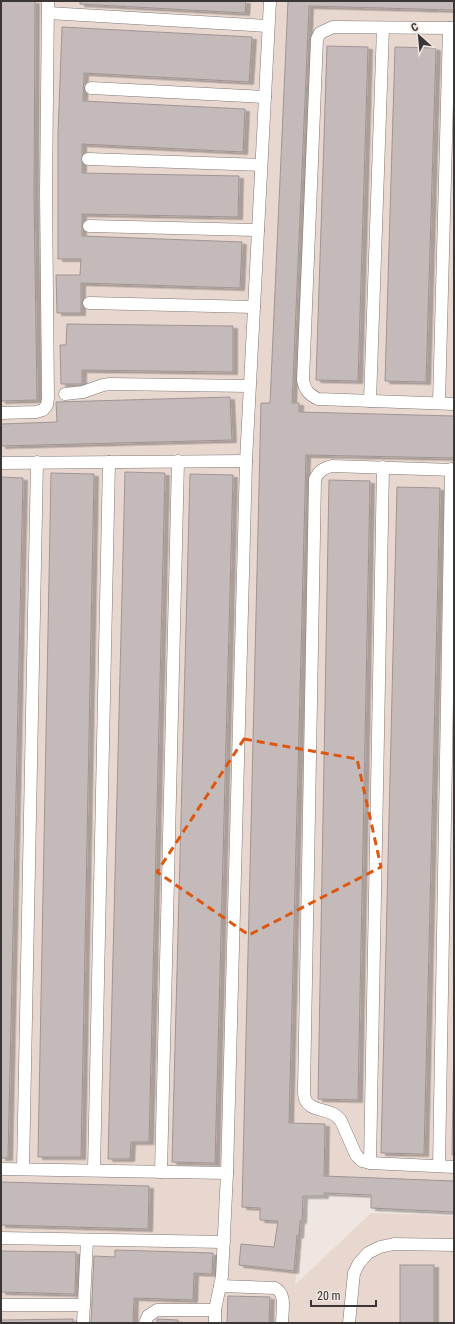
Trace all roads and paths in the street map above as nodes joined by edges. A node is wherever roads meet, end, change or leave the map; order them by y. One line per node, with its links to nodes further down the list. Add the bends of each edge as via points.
1 (270, 1): 3 (lane)
2 (48, 7): 3 (lane); 19 (lane, via 48,398 43,410)
3 (268, 26): 7 (lane)
4 (383, 28): 5 (lane); 16 (lane); 16 (lane, via 333,27 320,33 317,39 303,380 305,389 318,399)
5 (451, 28): 17 (lane)
6 (91, 88): 7 (lane)
7 (265, 96): 9 (lane)
8 (88, 158): 9 (lane)
9 (261, 165): 11 (lane)
10 (89, 226): 11 (lane)
11 (258, 230): 13 (lane)
12 (89, 303): 13 (lane)
13 (254, 308): 14 (lane)
14 (249, 386): 15 (lane, via 110,384); 21 (lane)
15 (65, 394)
16 (370, 401): 17 (lane)
17 (439, 403): 18 (lane)
18 (454, 404)
19 (1, 413)
20 (178, 461): 21 (lane); 23 (lane); 33 (lane)
21 (246, 461): 34 (lane)
22 (37, 462): 23 (lane); 24 (lane); 31 (lane)
23 (109, 462): 32 (lane)
24 (1, 463)
25 (383, 467): 26 (lane); 27 (lane); 27 (lane, via 325,467 315,480 304,1092 306,1101 313,1107 338,1116 356,1155 362,1161)
26 (452, 470): 28 (lane)
27 (370, 1163): 28 (lane)
28 (439, 1166): 29 (lane)
29 (454, 1167)
30 (1, 1169): 31 (lane)
31 (23, 1169): 32 (lane)
32 (94, 1170): 33 (lane)
33 (161, 1172): 34 (lane)
34 (227, 1173): 37 (lane)
35 (1, 1238): 36 (lane)
36 (87, 1240): 37 (lane); 41 (lane)
37 (224, 1242): 39 (lane)
38 (454, 1245): 47 (lane, via 394,1244 380,1247 368,1254 354,1273)
39 (220, 1286): 42 (lane); 46 (lane, via 275,1288 283,1297)
40 (1, 1305): 41 (lane)
41 (84, 1305): 43 (lane)
42 (215, 1310): 44 (lane, via 157,1310 148,1316); 45 (lane)
43 (83, 1323)
44 (145, 1323)
45 (215, 1323)
46 (282, 1323)
47 (349, 1323)

